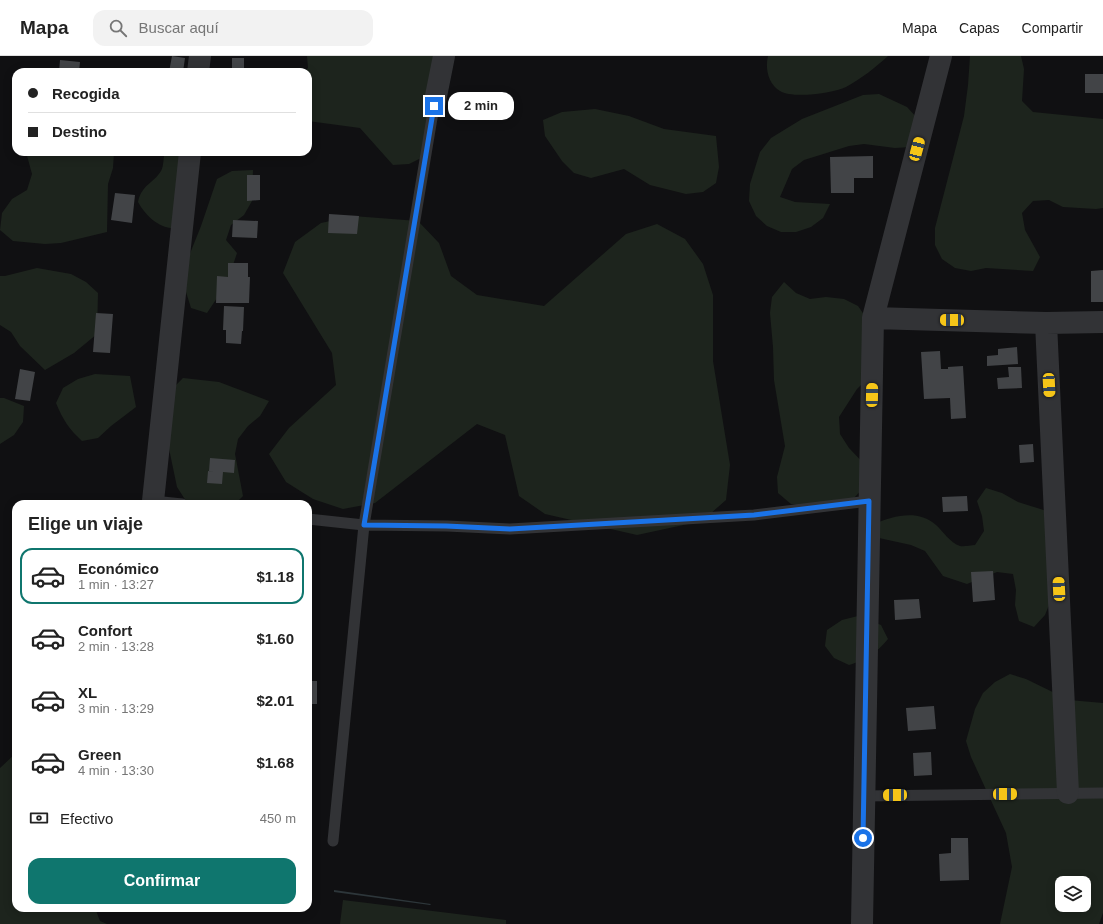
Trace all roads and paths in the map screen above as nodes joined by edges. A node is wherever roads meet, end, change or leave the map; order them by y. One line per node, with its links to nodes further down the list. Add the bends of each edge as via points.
1 (200, 56): 4 (street)
2 (444, 56): 5 (street)
3 (941, 56): 7 (street)
4 (198, 68)
5 (434, 106): 13 (lane)
6 (190, 156): 10 (street)
7 (873, 318): 8 (street); 11 (street)
8 (1046, 322): 9 (street); 15 (street)
9 (1103, 322)
10 (153, 500)
11 (869, 501): 13 (lane, via 754,515 510,529); 16 (street)
12 (312, 519): 13 (lane)
13 (364, 525): 17 (lane)
14 (1103, 793): 15 (lane)
15 (1068, 794): 16 (lane)
16 (864, 796): 18 (street)
17 (333, 841)
18 (862, 924)

